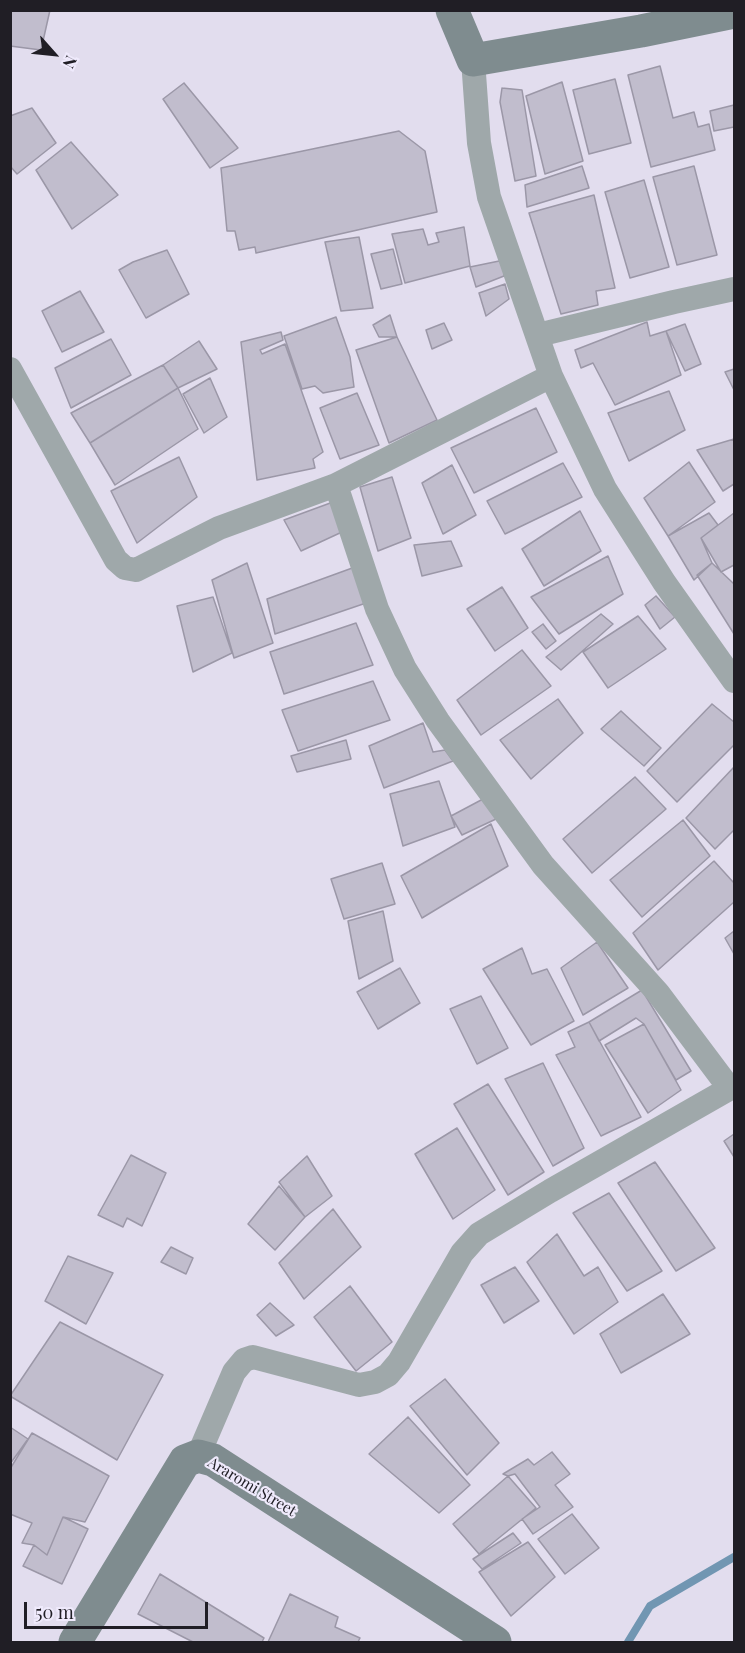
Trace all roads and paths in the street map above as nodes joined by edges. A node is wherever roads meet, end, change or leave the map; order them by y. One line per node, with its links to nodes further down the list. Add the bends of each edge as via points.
1 (452, 10): 3 (street)
2 (735, 12): 3 (street)
3 (473, 60): 5 (street, via 479,143 489,197)
4 (735, 289): 5 (street)
5 (538, 335): 7 (street)
6 (10, 369): 8 (street, via 116,560 125,568 136,570 219,528)
7 (551, 376): 8 (street); 9 (street, via 605,489 664,582)
8 (336, 485): 10 (street, via 377,609 405,669 438,721 543,865 658,993)
9 (735, 681)
10 (732, 1088): 11 (street, via 479,1234 462,1253 388,1375 359,1385 253,1357 244,1360 234,1372)
11 (198, 1456): 12 (street, Araromi Street, via 185,1461); 13 (street, Araromi Street, via 213,1460)
12 (75, 1642)
13 (495, 1642)

